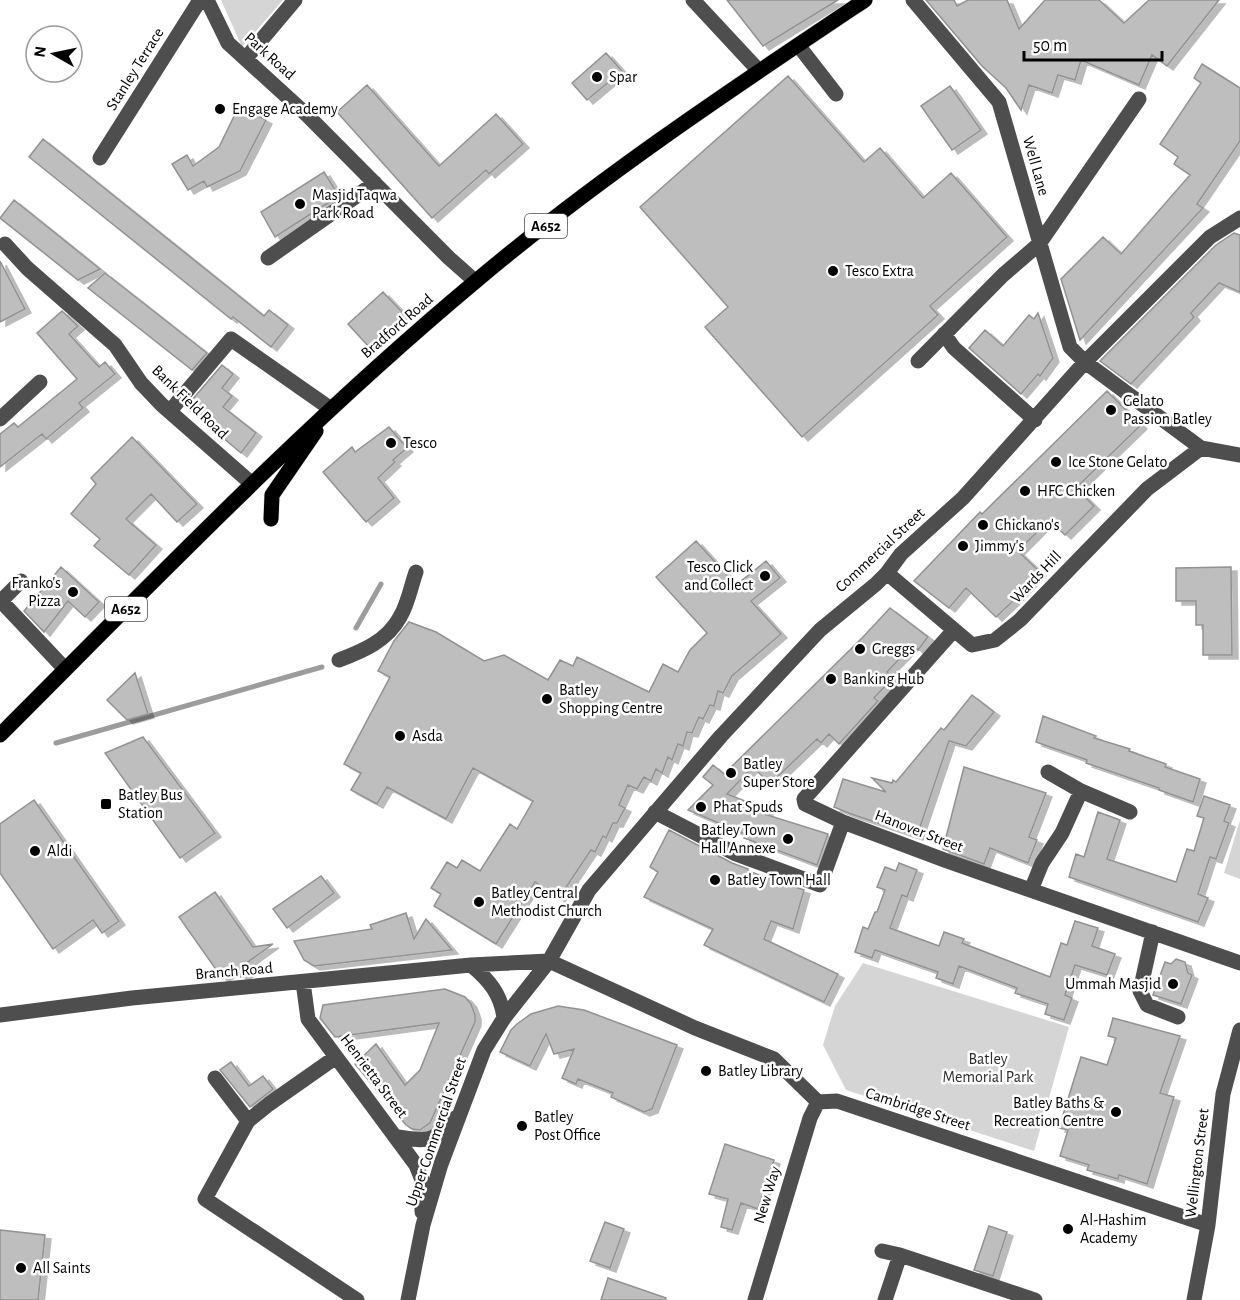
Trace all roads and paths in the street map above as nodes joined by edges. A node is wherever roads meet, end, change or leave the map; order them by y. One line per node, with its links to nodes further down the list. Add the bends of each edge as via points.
1 (200, 0): 12 (street, Stanley Terrace)
2 (207, 0): 8 (street, Park Road, via 228,43)
3 (295, 0): 8 (street)
4 (693, 0): 9 (street)
5 (865, 0): 7 (main road, Bradford Road / A652)
6 (913, 0): 16 (street, Well Lane, via 999,102)
7 (798, 45): 9 (main road, Bradford Road / A652); 10 (street)
8 (246, 58): 13 (street, Park Road)
9 (759, 71): 18 (main road, Bradford Road / A652, via 584,196)
10 (836, 94)
11 (1139, 99): 16 (street)
12 (100, 158)
13 (375, 183): 17 (street); 18 (street, Park Road)
14 (1240, 218): 21 (street, Commercial Street, via 1210,237)
15 (5, 244): 24 (street, Bank Field Road, via 115,345 141,383)
16 (1039, 244): 19 (street); 21 (street, Well Lane, via 1070,347)
17 (268, 258)
18 (475, 281): 23 (main road, Bradford Road / A652)
19 (944, 334): 20 (street); 26 (street, via 954,348)
20 (918, 361)
21 (1085, 362): 26 (street, Commercial Street); 27 (street, Well Lane)
22 (40, 382): 25 (street)
23 (331, 409): 24 (street, via 231,339); 29 (main road, Bradford Road / A652); 30 (main road, via 272,495)
24 (170, 411): 29 (street, Bank Field Road)
25 (0, 419)
26 (1035, 420): 32 (street, Commercial Street, via 963,498 901,554)
27 (1201, 448): 28 (street); 35 (street, Wards Hill, via 1147,489 1020,620 995,640 972,645)
28 (1240, 455)
29 (251, 483): 37 (main road, Bradford Road / A652)
30 (271, 519)
31 (416, 572): 36 (street, via 400,617 382,639)
32 (887, 573): 35 (street, Wards Hill); 41 (street, Commercial Street, via 820,630)
33 (21, 581): 34 (street)
34 (1, 601): 37 (street)
35 (954, 630): 43 (street, Hanover Street, via 804,800 808,806)
36 (339, 660)
37 (65, 669): 38 (main road, Bradford Road / A652)
38 (0, 735)
39 (1048, 772): 40 (street)
40 (1082, 791): 42 (street); 44 (street)
41 (655, 812): 43 (street, via 736,854 820,885); 46 (street, Commercial Street, via 589,890)
42 (1130, 812)
43 (843, 822): 44 (street, Hanover Street)
44 (1031, 890): 45 (street, Hanover Street)
45 (1153, 932): 47 (street, Hanover Street); 51 (street, via 1140,991 1147,1005)
46 (549, 961): 48 (street, Branch Road); 52 (street, Upper Commercial Street); 56 (street, via 774,1059)
47 (1240, 963)
48 (471, 965): 49 (street, Branch Road); 52 (street, via 497,993)
49 (303, 982): 50 (street, Branch Road); 54 (street, Henrietta Street, via 308,1018)
50 (0, 1015)
51 (1178, 1017)
52 (504, 1018): 57 (street, Upper Commercial Street, via 484,1050)
53 (1240, 1030): 61 (street, Wellington Street, via 1223,1094)
54 (336, 1057): 58 (street); 59 (street, Henrietta Street)
55 (215, 1078): 58 (street)
56 (818, 1102): 61 (street, Cambridge Street, via 837,1101); 66 (street, New Way)
57 (459, 1113): 59 (street, via 441,1133 425,1141); 60 (street, Upper Commercial Street)
58 (248, 1121): 64 (street, via 205,1199)
59 (398, 1137): 60 (street, Henrietta Street, via 422,1180)
60 (423, 1225): 65 (street, Upper Commercial Street)
61 (1208, 1225): 69 (street, Wellington Street)
62 (882, 1251): 63 (street)
63 (900, 1255): 67 (street); 68 (street)
64 (357, 1300)
65 (408, 1300)
66 (755, 1300)
67 (885, 1300)
68 (1035, 1300)
69 (1194, 1300)

